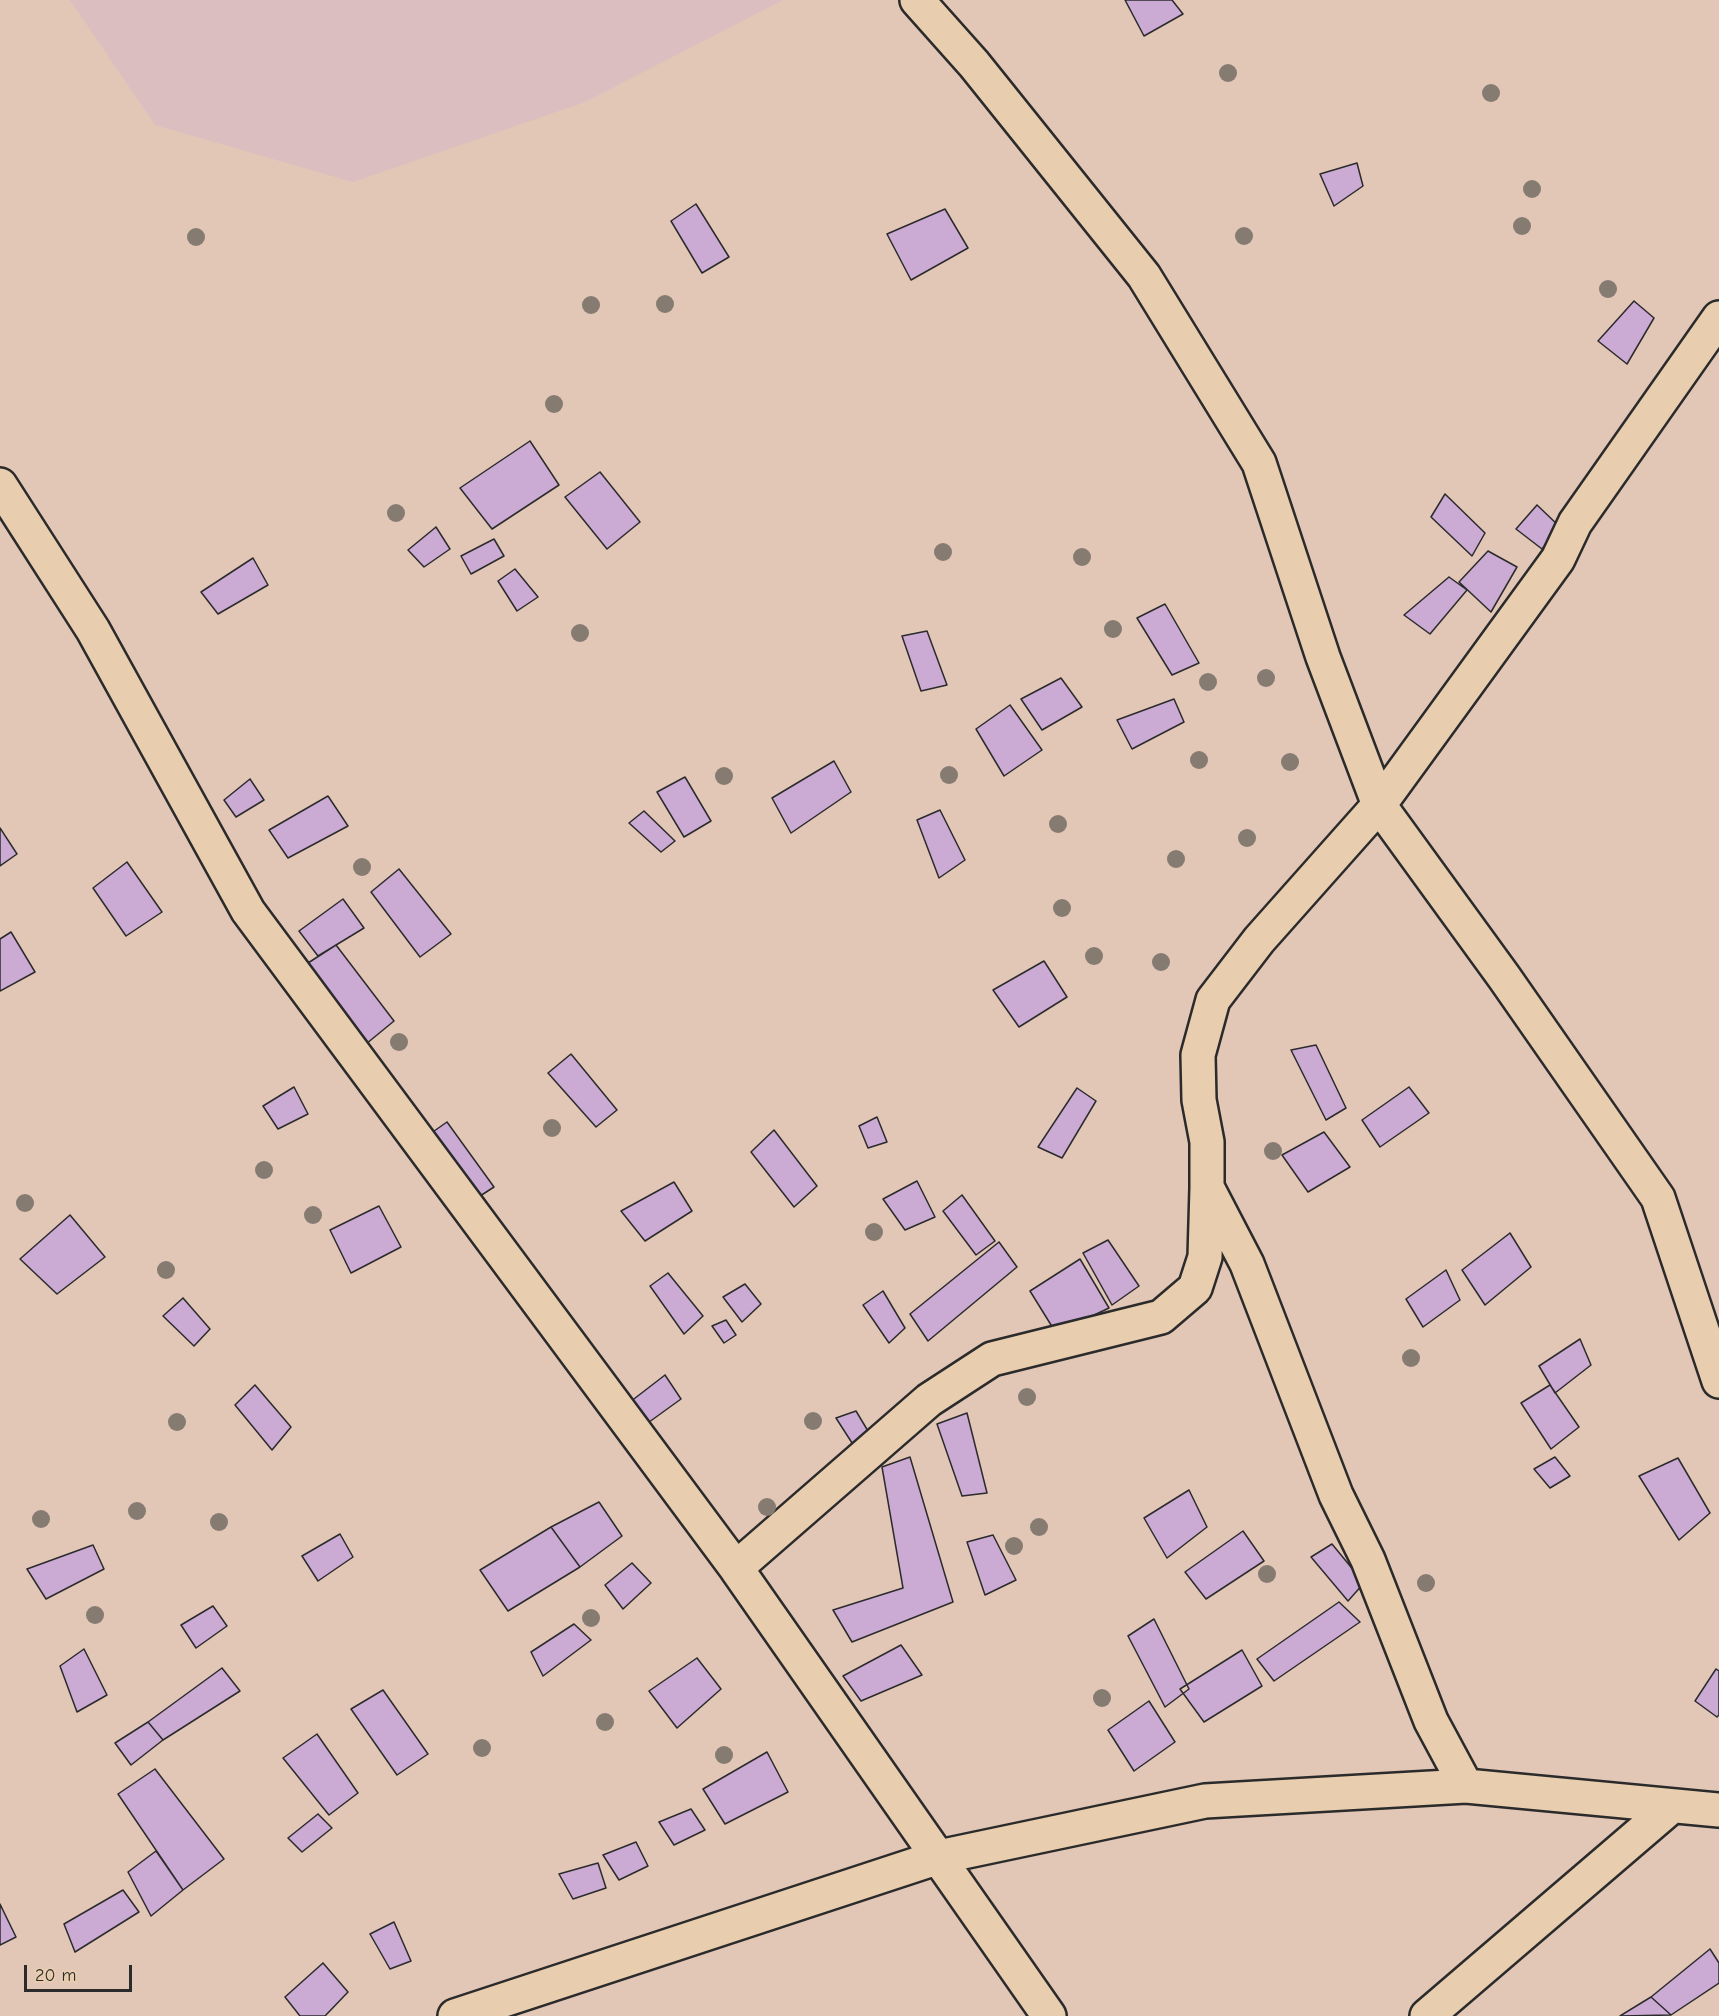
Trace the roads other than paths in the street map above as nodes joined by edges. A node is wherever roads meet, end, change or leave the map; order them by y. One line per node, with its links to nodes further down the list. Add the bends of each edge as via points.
1 (917, 0): 4 (street, via 974,64 1144,276 1259,463 1323,657)
2 (1719, 318): 4 (street, via 1575,524 1558,559)
3 (0, 485): 7 (street, via 93,630 248,911)
4 (1379, 804): 5 (street, via 1259,940 1213,1000 1198,1055 1199,1100 1207,1142); 6 (street, via 1658,1198)
5 (1207, 1188): 7 (street, via 1204,1257 1195,1288 1161,1317 992,1359 929,1400); 8 (street, via 1247,1264 1336,1495 1368,1560 1431,1721)
6 (1719, 1381)
7 (736, 1568): 11 (street)
8 (1466, 1786): 9 (street); 11 (street, via 1205,1801)
9 (1672, 1806): 10 (street); 14 (street)
10 (1719, 1810)
11 (939, 1857): 12 (street); 13 (street)
12 (455, 2016)
13 (1049, 2016)
14 (1427, 2016)

